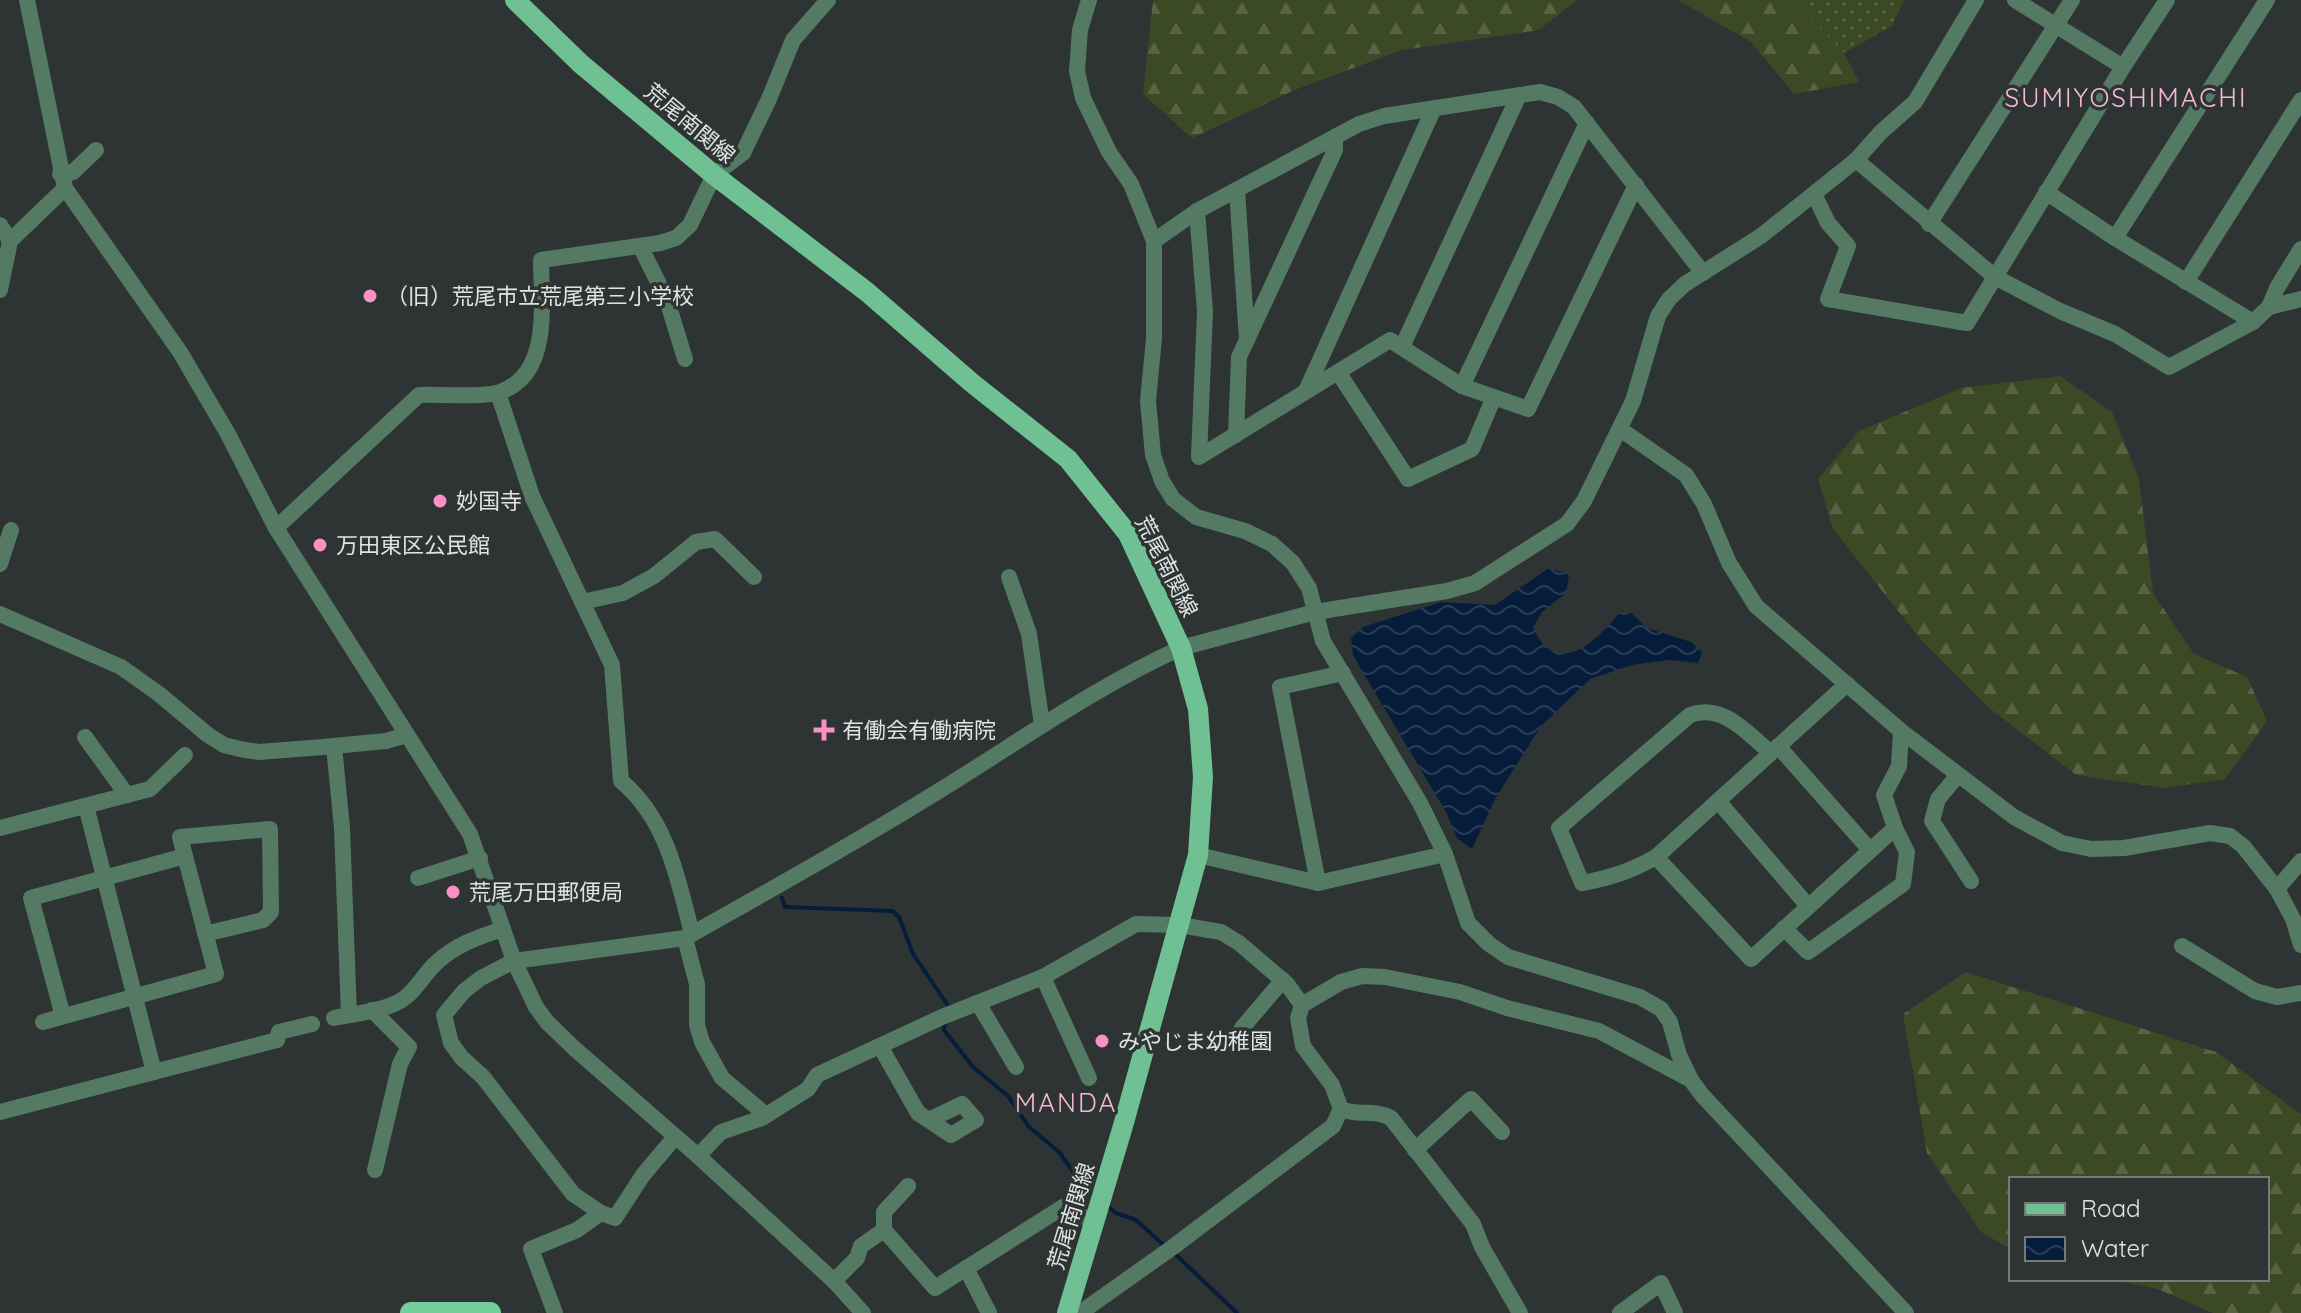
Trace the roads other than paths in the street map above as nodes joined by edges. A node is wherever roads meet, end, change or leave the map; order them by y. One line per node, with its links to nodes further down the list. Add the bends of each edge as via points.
1 (27, 0): 20 (street)
2 (515, 0): 19 (main road, 荒尾南関線, via 581,64)
3 (828, 0): 19 (street, via 793,40 743,153)
4 (1089, 0): 30 (street, via 1077,71 1083,98 1131,184)
5 (1976, 0): 18 (street, via 1915,102)
6 (2015, 0): 10 (street)
7 (2072, 0): 10 (street)
8 (2167, 0): 11 (street)
9 (2267, 0): 29 (street)
10 (2056, 25): 11 (street); 26 (street)
11 (2123, 67): 23 (street)
12 (1519, 95): 14 (street); 15 (street, via 1540,92 1558,97); 41 (street)
13 (2301, 100): 35 (street)
14 (1434, 108): 16 (street, via 1384,116); 45 (street)
15 (1587, 123): 21 (street); 44 (street)
16 (1335, 137): 22 (street); 40 (street, via 1335,150)
17 (96, 150): 20 (street)
18 (1856, 160): 24 (street); 26 (street)
19 (714, 175): 31 (street, via 690,225 676,238); 58 (main road, 荒尾南関線, via 867,292 1068,459 1128,534)
20 (62, 181): 28 (street); 50 (street, via 180,352)
21 (1636, 185): 33 (street); 47 (street, via 1528,409)
22 (1237, 190): 25 (street); 40 (street)
23 (2046, 192): 29 (street); 34 (street)
24 (1814, 194): 33 (street); 34 (street, via 1828,223 1848,246 1828,299 1967,323)
25 (1197, 211): 30 (street); 49 (street, via 1205,311 1199,457)
26 (1929, 224): 34 (street)
27 (0, 225): 28 (street)
28 (14, 237): 36 (street)
29 (2115, 238): 35 (street)
30 (1154, 241): 56 (street, via 1148,401 1153,455 1162,481 1173,499 1196,517 1272,544 1309,588)
31 (640, 246): 42 (street, via 667,300); 46 (street, via 541,260 541,335 534,360 517,383)
32 (2301, 249): 38 (street)
33 (1703, 273): 48 (street, via 1669,299 1658,316)
34 (1995, 277): 39 (street, via 2115,334 2169,367)
35 (2186, 282): 39 (street)
36 (0, 290)
37 (2301, 299): 38 (street)
38 (2269, 307): 39 (street)
39 (2253, 322)
40 (1247, 341): 49 (street, via 1239,357)
41 (1402, 347): 43 (street, via 1390,340); 44 (street)
42 (685, 359)
43 (1338, 372): 45 (street); 47 (street, via 1408,479 1472,449)
44 (1462, 386): 47 (street)
45 (1306, 391): 49 (street)
46 (498, 393): 50 (street, via 419,395); 55 (street, via 532,496)
47 (1494, 397)
48 (1620, 429): 56 (street, via 1567,524 1475,583); 60 (street, via 1686,475 1756,606)
49 (1236, 435)
50 (276, 528): 63 (street)
51 (11, 530): 52 (street)
52 (0, 564)
53 (754, 577): 55 (street, via 715,539 696,542 623,593)
54 (1009, 577): 61 (street, via 1029,634)
55 (582, 602): 91 (street, via 612,665 621,781 639,796 673,859)
56 (1315, 612): 58 (street); 59 (street, via 1323,641)
57 (0, 614): 65 (street, via 121,667 224,745 259,752)
58 (1181, 648): 61 (street); 76 (main road, 荒尾南関線, via 1198,709 1203,777)
59 (1343, 673): 75 (street); 84 (street, via 1280,687)
60 (1847, 684): 62 (street); 66 (street)
61 (1042, 725): 91 (street, via 924,800)
62 (1901, 731): 68 (street); 73 (street, via 1899,766 1884,795)
63 (407, 735): 65 (street); 79 (street)
64 (85, 737): 69 (street)
65 (334, 746): 101 (street, via 342,828 342,1016)
66 (1775, 750): 70 (street); 74 (street); 78 (street, via 1736,723 1701,711 1559,828 1582,883 1634,870)
67 (185, 755): 69 (street, via 150,789)
68 (1958, 775): 83 (street, via 1938,799 1932,821); 85 (street, via 2014,817 2062,843 2124,848 2210,833 2230,836)
69 (127, 795): 71 (street)
70 (1718, 801): 78 (street); 86 (street)
71 (86, 806): 72 (street); 81 (street)
72 (0, 828)
73 (1895, 828): 74 (street); 88 (street, via 1907,852 1903,884 1808,952)
74 (1870, 850): 86 (street)
75 (1445, 854): 84 (street); 110 (street, via 1468,923 1489,944 1508,957 1640,997 1661,1009)
76 (1198, 855): 84 (street); 87 (main road, 荒尾南関線)
77 (185, 856): 81 (street); 90 (street); 90 (street, via 180,837 270,829 271,912 263,920)
78 (1656, 857): 88 (street, via 1751,959)
79 (480, 858): 82 (street); 89 (street)
80 (2301, 861): 85 (street)
81 (104, 878): 98 (street); 102 (street, via 31,898)
82 (418, 878)
83 (1971, 881)
84 (1318, 883)
85 (2277, 889): 92 (street)
86 (1808, 906): 88 (street)
87 (1180, 925): 95 (street, via 1136,924); 96 (street, via 1221,932); 122 (main road, 荒尾南関線)
88 (1784, 928)
89 (503, 929): 94 (street); 101 (street, via 452,950 405,999)
90 (205, 934): 98 (street, via 216,974)
91 (688, 936): 94 (street); 113 (street, via 702,1042 722,1078)
92 (2301, 945)
93 (2182, 946): 97 (street, via 2255,991 2277,997)
94 (514, 961): 116 (street, via 547,1022); 121 (street, via 464,991 444,1015 451,1043 573,1194)
95 (1043, 977): 99 (street); 109 (street)
96 (1283, 980): 100 (street); 105 (street)
97 (2301, 993)
98 (135, 997): 102 (street); 108 (street)
99 (978, 1003): 106 (street); 107 (street)
100 (1302, 1005): 110 (street, via 1362,976 1411,982 1599,1031); 111 (street, via 1298,1030 1303,1046 1332,1085)
101 (372, 1010): 119 (street, via 409,1047 400,1064)
102 (63, 1016): 103 (street)
103 (43, 1022)
104 (312, 1024): 108 (street, via 279,1032 277,1040)
105 (1242, 1028)
106 (880, 1046): 113 (street, via 817,1075 808,1089); 114 (street, via 918,1113)
107 (1016, 1067)
108 (154, 1072): 112 (street)
109 (1089, 1078)
110 (1691, 1080): 135 (street)
111 (1341, 1109): 117 (street, via 1391,1118); 131 (street, via 1333,1126 1173,1247)
112 (0, 1112)
113 (766, 1115): 118 (street, via 721,1132)
114 (929, 1120)
115 (1502, 1132): 117 (street, via 1471,1099)
116 (675, 1137): 118 (street); 121 (street, via 615,1218)
117 (1415, 1150): 132 (street, via 1473,1224)
118 (698, 1156): 125 (street)
119 (375, 1170)
120 (908, 1186): 123 (street, via 884,1212)
121 (601, 1213): 128 (street, via 577,1230 531,1249)
122 (1095, 1222): 124 (street, via 1063,1207); 131 (main road, 荒尾南関線)
123 (884, 1230): 124 (street, via 935,1288); 125 (street, via 861,1246 857,1258)
124 (966, 1268): 130 (street)
125 (834, 1281): 129 (street)
126 (411, 1313): 127 (highway)
127 (490, 1313)
128 (555, 1313)
129 (863, 1313)
130 (989, 1313)
131 (1071, 1313)
132 (1520, 1313)
133 (1620, 1313): 134 (street, via 1661,1283)
134 (1675, 1313)
135 (1906, 1313)

